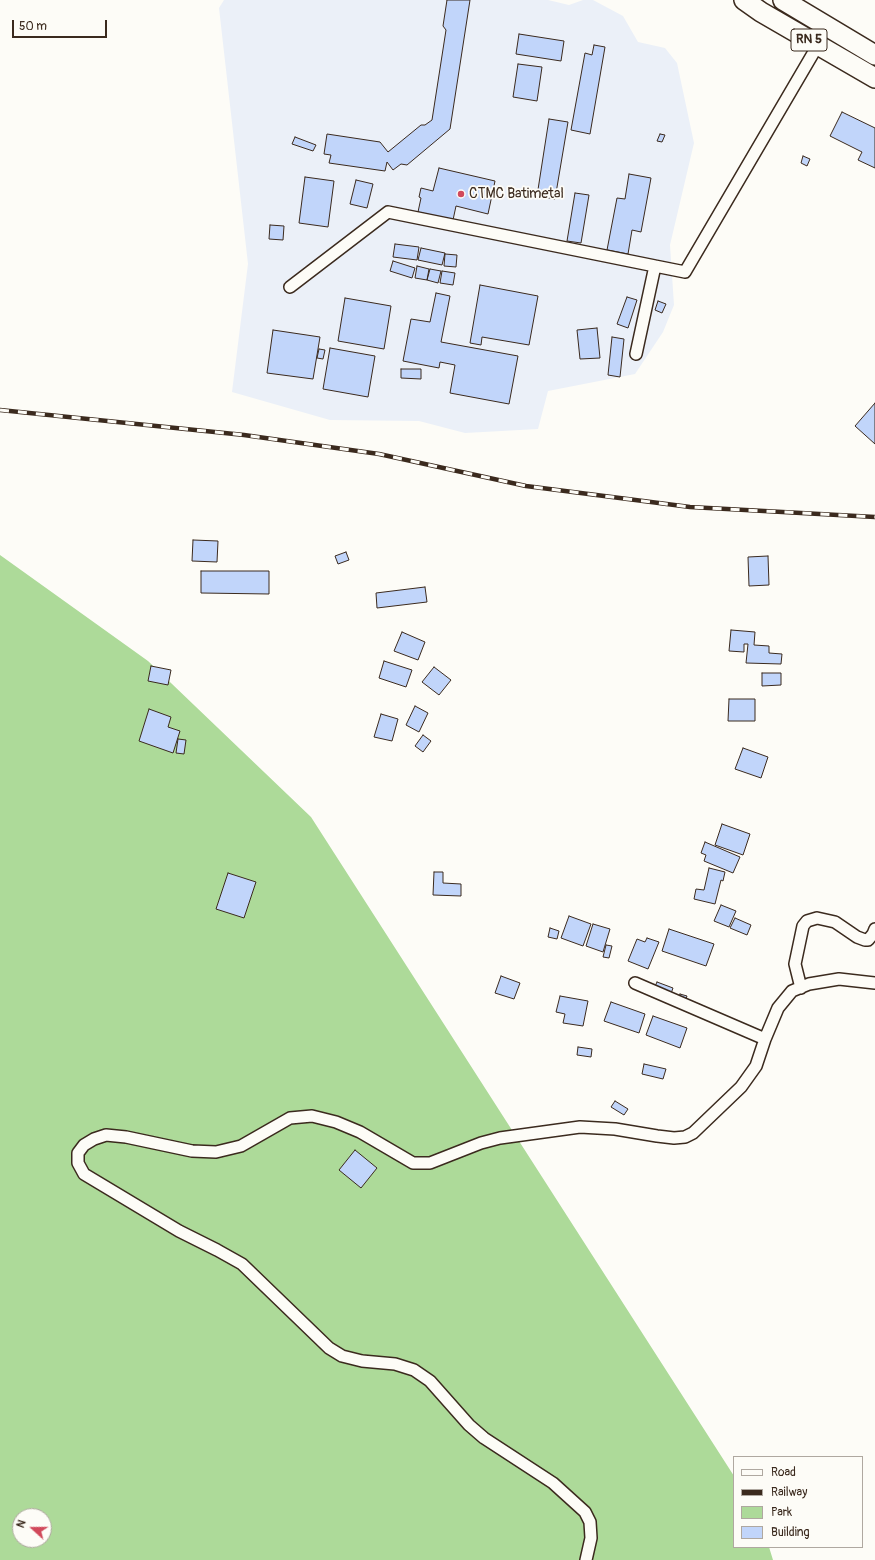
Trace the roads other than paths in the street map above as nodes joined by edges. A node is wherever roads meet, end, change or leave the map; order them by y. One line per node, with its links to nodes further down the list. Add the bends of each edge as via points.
1 (744, 0): 3 (highway, RN 5)
2 (783, 0): 4 (highway, RN 5)
3 (818, 45): 5 (highway, RN 5); 6 (street, via 685,272)
4 (875, 55)
5 (875, 78)
6 (655, 266): 7 (street, via 388,212); 8 (street)
7 (290, 287)
8 (636, 354)
9 (875, 929): 12 (street, via 868,940 865,940 835,922 818,918 807,921 803,926 795,964)
10 (635, 983): 13 (street)
11 (875, 984): 12 (street, via 839,979 809,984)
12 (801, 988): 13 (street, via 792,991 778,1008)
13 (764, 1039): 14 (street, via 756,1066 741,1087 685,1137 658,1136 615,1128 580,1127 500,1138 430,1163 413,1163 360,1132 312,1116 290,1118 241,1146 216,1152 192,1151 126,1137 106,1136 84,1145 78,1153 78,1163 84,1174 179,1231 242,1264 329,1348 342,1356 395,1364 414,1370 430,1381 484,1438 553,1483 585,1512 590,1522 591,1538)
14 (586, 1560)

